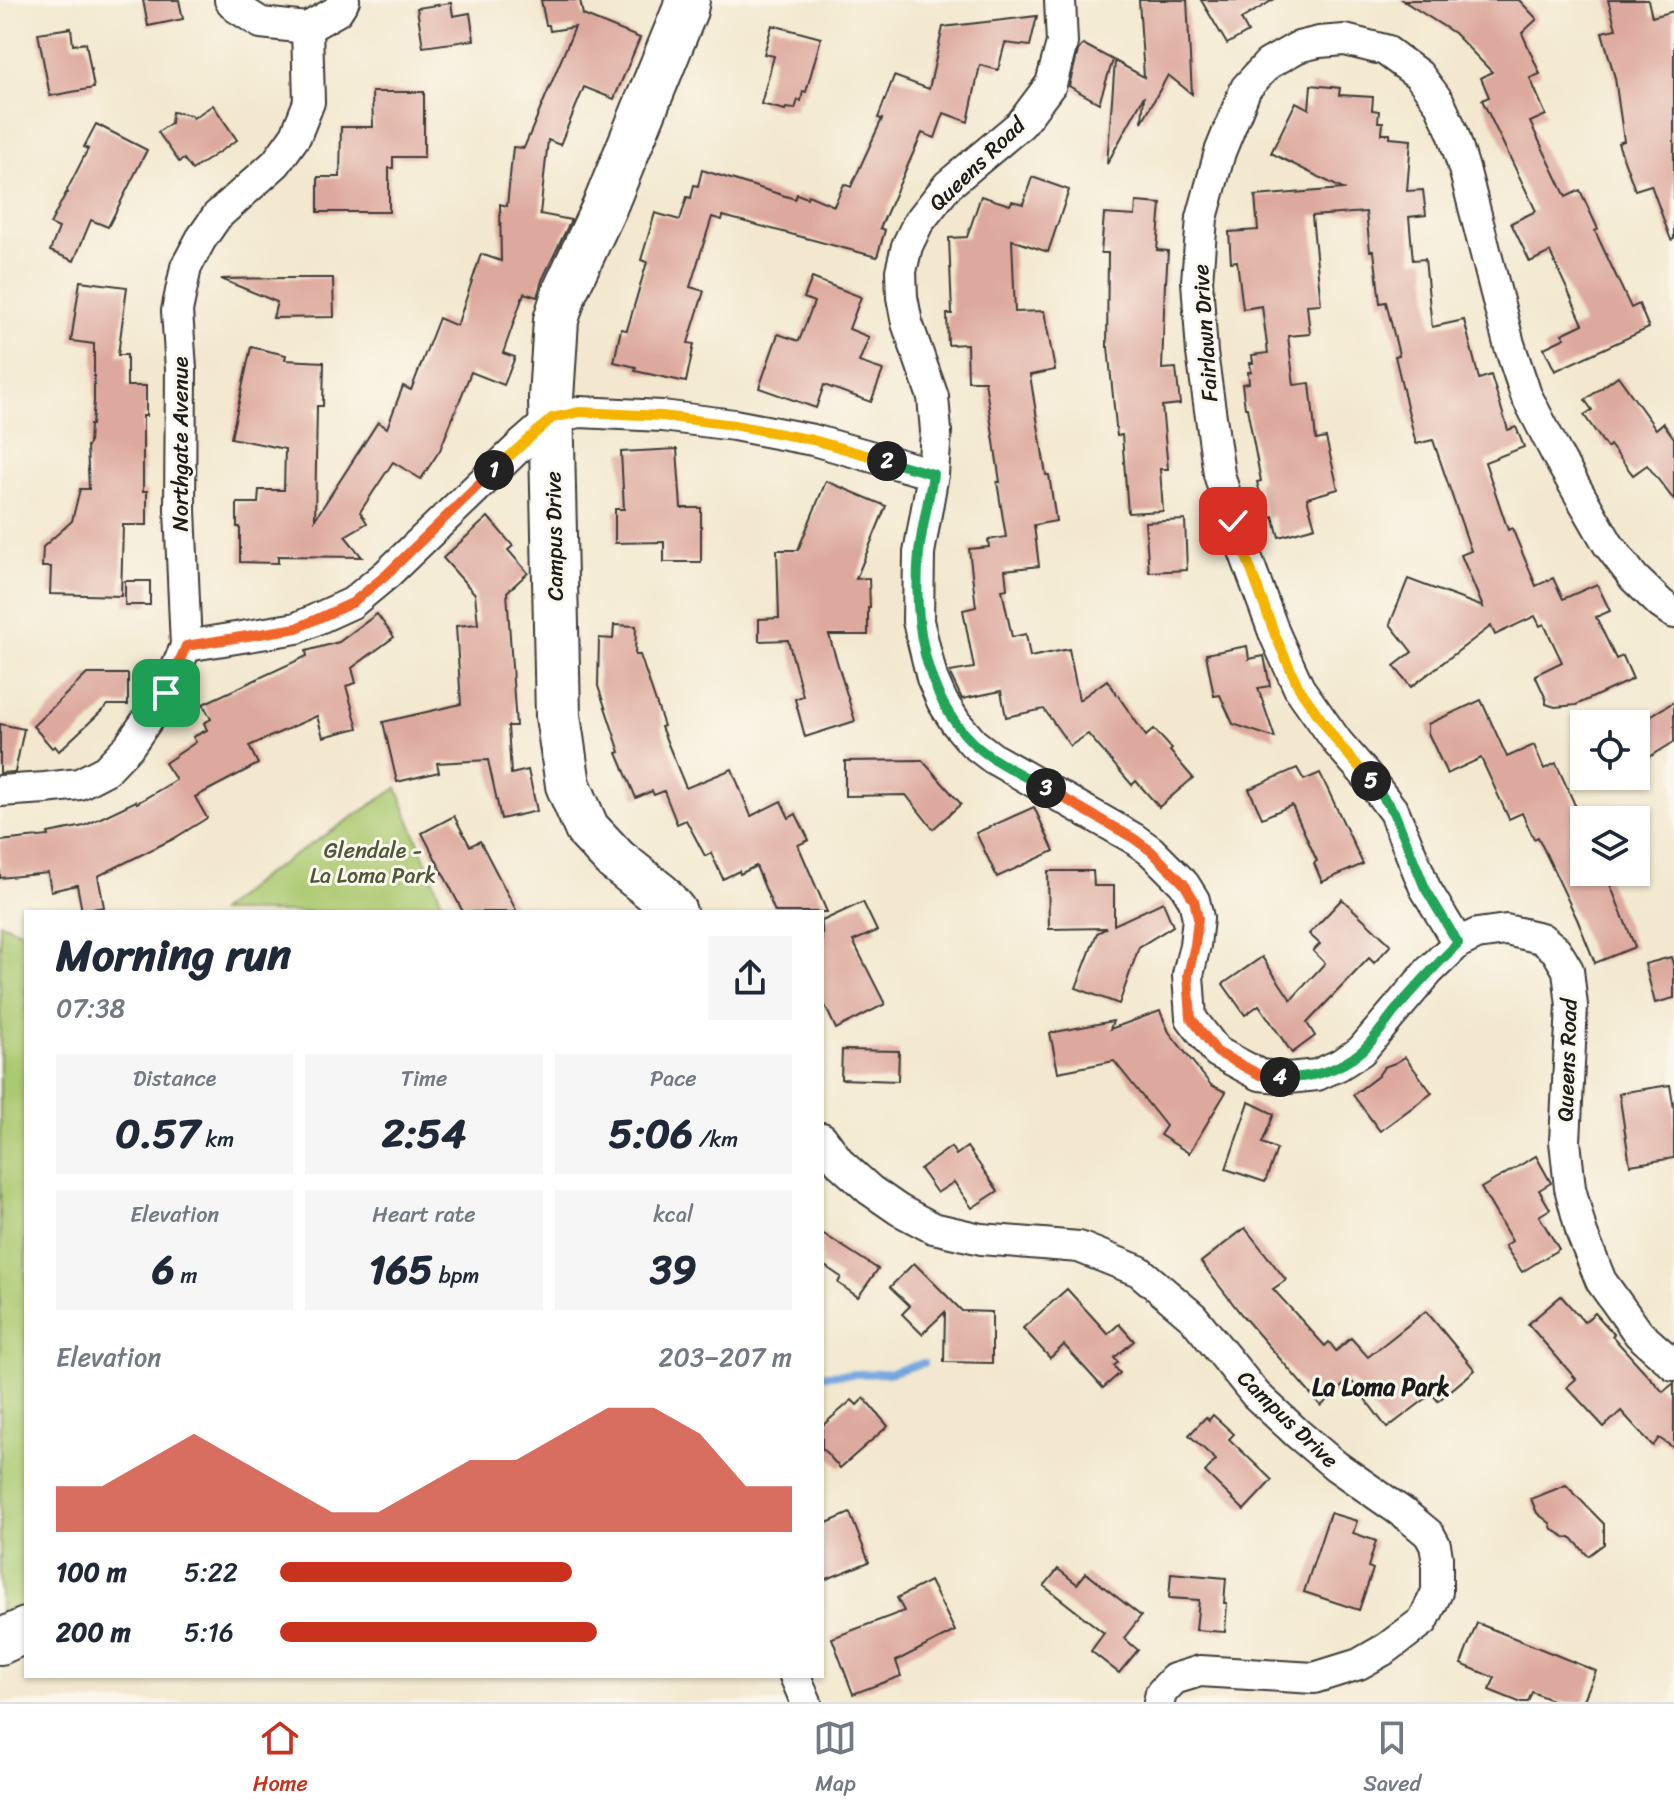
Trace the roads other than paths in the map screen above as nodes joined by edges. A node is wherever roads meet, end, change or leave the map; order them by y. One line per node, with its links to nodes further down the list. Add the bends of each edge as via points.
1 (230, 0): 5 (street, via 261,23)
2 (344, 0): 5 (street, via 337,11)
3 (687, 0): 6 (street, Campus Drive, via 565,291 556,320)
4 (1060, 0): 7 (street, Queens Road, via 1062,43 1051,84 1021,124 948,185 907,246 902,297 933,397)
5 (307, 28): 9 (street, Northgate Avenue, via 309,102 296,135 276,163 217,216 201,239 186,267 177,311)
6 (552, 418): 7 (street, via 580,412 734,425 813,440); 9 (street, via 352,603 297,628); 11 (street, Campus Drive, via 558,716 568,785 587,829)
7 (933, 474): 12 (street, Queens Road, via 919,553 918,621 942,701 973,743 994,759 1133,838 1184,884 1198,918 1188,975 1191,1018 1217,1052 1260,1075 1317,1075 1361,1051)
8 (1674, 613): 12 (street, Fairlawn Drive, via 1634,578 1608,544 1526,395 1465,172 1439,102 1419,75 1385,50 1345,40 1298,47 1268,64 1246,88 1220,152 1202,218 1197,281 1219,474 1299,688 1394,812 1425,888)
9 (186, 646): 10 (street, Northgate Avenue, via 166,693 106,770 79,784)
10 (0, 791)
11 (672, 910)
12 (1458, 943): 14 (street, Queens Road, via 1506,930 1541,938 1568,970 1572,1006 1565,1141 1582,1234 1601,1281 1639,1334)
13 (824, 1141): 19 (street, Campus Drive, via 870,1190 933,1228 981,1239 1079,1247 1139,1271 1193,1317 1256,1395 1298,1434 1429,1534 1437,1557 1437,1592 1423,1621 1387,1648 1359,1664 1314,1678 1200,1671 1174,1679)
14 (1674, 1365)
15 (24, 1631): 16 (street)
16 (0, 1642)
17 (796, 1678): 18 (street)
18 (806, 1702)
19 (1159, 1702)

